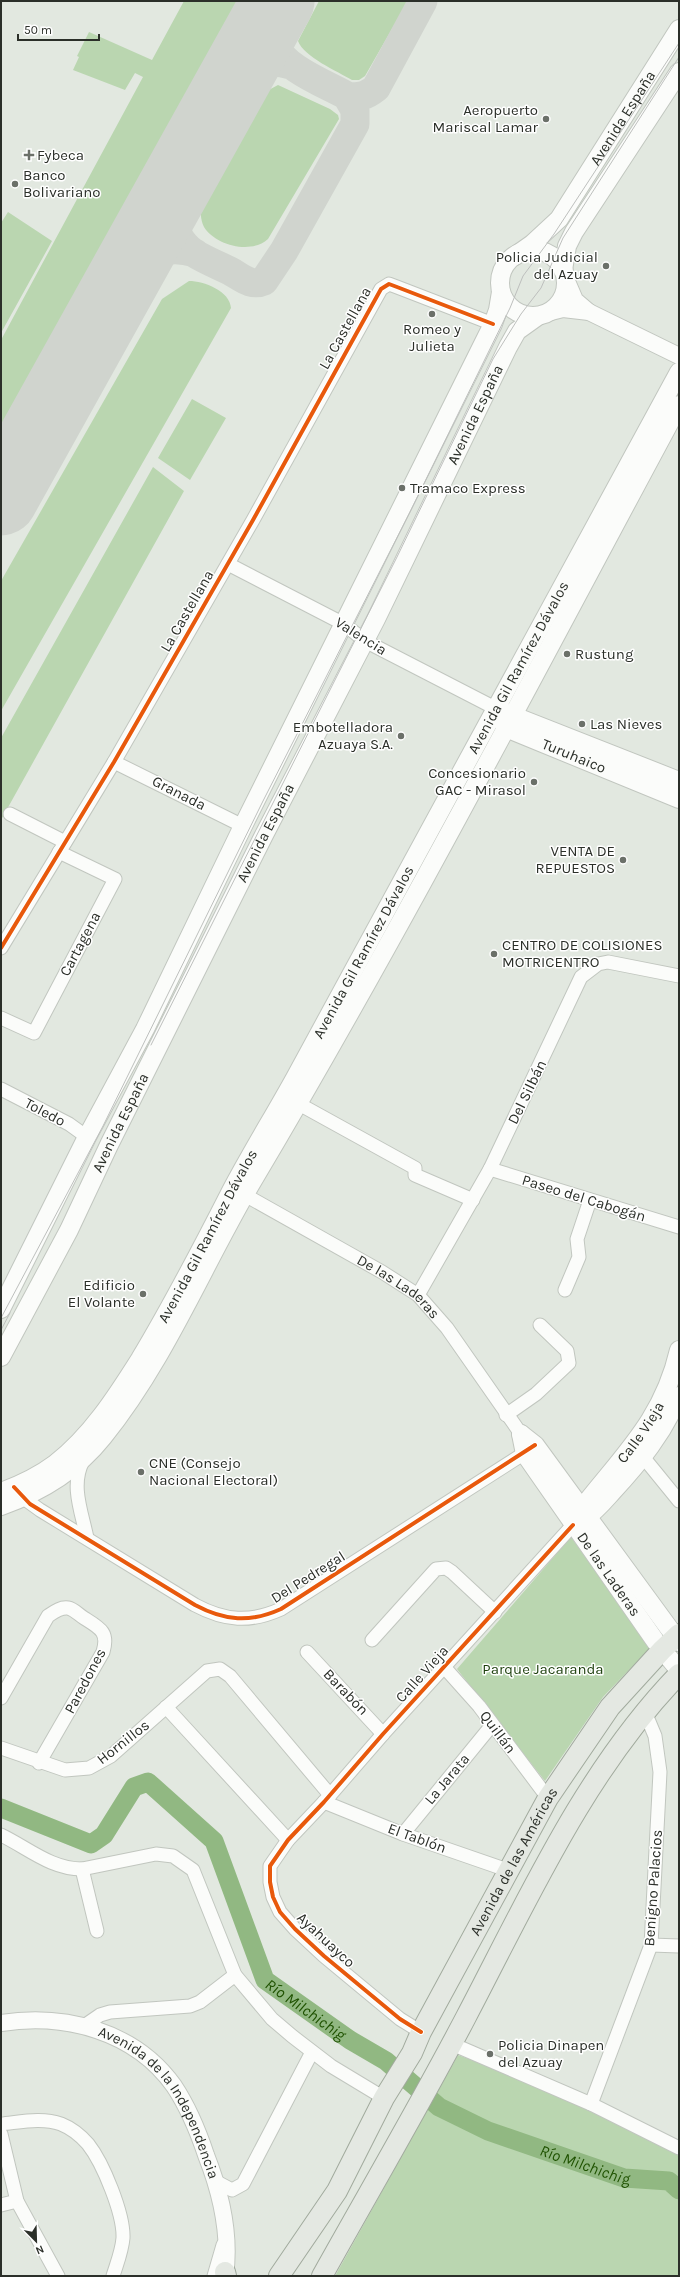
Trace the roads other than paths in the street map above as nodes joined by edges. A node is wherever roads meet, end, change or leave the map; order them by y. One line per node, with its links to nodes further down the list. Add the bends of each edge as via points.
1 (679, 29): 3 (main road, Avenida España, via 559,219)
2 (679, 72): 4 (main road, Avenida España, via 574,232 567,246)
3 (515, 256): 4 (main road, via 523,252 541,251 554,258); 5 (main road, via 502,272)
4 (564, 274): 6 (street, via 575,300); 7 (main road, via 565,289 562,299)
5 (501, 292): 7 (main road, via 510,308 521,314); 8 (main road, Avenida España)
6 (589, 312): 7 (street, via 563,309); 9 (street)
7 (542, 314): 14 (main road, Avenida España, via 518,331 508,347)
8 (493, 324): 12 (street, La Castellana, via 389,284 380,289); 13 (main road, Avenida España)
9 (679, 356)
10 (679, 372): 15 (main road, Avenida Gil Ramírez Dávalos)
11 (679, 405): 16 (main road, Avenida Gil Ramírez Dávalos)
12 (228, 564): 13 (street, Valencia); 17 (street, La Castellana)
13 (344, 624): 14 (street, Valencia); 22 (main road, Avenida España)
14 (365, 641): 15 (street, Valencia); 41 (main road, Avenida España, via 254,856 69,1230)
15 (495, 708): 16 (main road); 31 (main road, Avenida Gil Ramírez Dávalos, via 295,1078)
16 (509, 721): 18 (main road); 28 (main road, Avenida Gil Ramírez Dávalos)
17 (114, 762): 22 (street, Granada); 23 (street, La Castellana)
18 (644, 777): 19 (main road); 20 (main road)
19 (679, 781)
20 (679, 799)
21 (10, 814): 23 (street)
22 (243, 826): 29 (main road, Avenida España, via 145,1029)
23 (62, 847): 24 (street, La Castellana); 26 (street, Cartagena, via 115,879 34,1033)
24 (1, 948)
25 (679, 976): 30 (street, Del Silbán, via 608,962 598,964 581,977)
26 (1, 1018)
27 (1, 1089): 29 (street, Toledo, via 68,1124)
28 (299, 1104): 31 (main road, Avenida Gil Ramírez Dávalos); 32 (street, via 415,1168 414,1176)
29 (87, 1137): 38 (main road, Avenida España)
30 (490, 1169): 32 (street, Del Silbán); 33 (street, Paseo del Cabogán)
31 (238, 1192): 36 (street, De las Laderas, via 375,1268); 37 (main road, Avenida Gil Ramírez Dávalos)
32 (473, 1200): 36 (street, Del Silbán)
33 (590, 1200): 34 (street, Paseo del Cabogán); 35 (street, via 577,1239 580,1256)
34 (679, 1227)
35 (565, 1290)
36 (418, 1295): 43 (street, De las Laderas, via 447,1328)
37 (183, 1298): 46 (main road, Avenida Gil Ramírez Dávalos, via 137,1388 103,1438); 48 (main road, Avenida Gil Ramírez Dávalos, via 108,1408 85,1436 54,1464)
38 (1, 1309)
39 (540, 1325): 43 (street, via 567,1351 569,1362 536,1394)
40 (679, 1350): 51 (main road, Calle Vieja, via 671,1380 661,1403 646,1428)
41 (1, 1357)
42 (679, 1396): 47 (main road, Calle Vieja, via 662,1431)
43 (506, 1415): 44 (street, De las Laderas)
44 (520, 1434): 45 (main road, De las Laderas)
45 (530, 1449): 51 (main road, De las Laderas); 52 (street, Del Pedregal, via 281,1609 256,1618 239,1620 212,1614)
46 (85, 1458): 48 (main road, Avenida Gil Ramírez Dávalos, via 58,1479); 52 (street, via 76,1483)
47 (644, 1458): 49 (street); 51 (main road, Calle Vieja)
48 (13, 1492): 50 (main road, Avenida Gil Ramírez Dávalos); 52 (street, Del Pedregal)
49 (679, 1501)
50 (1, 1506)
51 (581, 1517): 53 (street, Calle Vieja); 55 (main road, De las Laderas)
52 (87, 1538)
53 (494, 1612): 54 (street, via 452,1572 446,1568 436,1569); 57 (street, Calle Vieja)
54 (372, 1640)
55 (674, 1641): 58 (main road, De las Laderas); 68 (main road, Avenida de las Américas, via 610,1707)
56 (307, 1652): 65 (street, Barabón)
57 (445, 1668): 64 (street, Quillán, via 479,1706); 65 (street, Calle Vieja)
58 (679, 1670)
59 (207, 1671): 62 (street, Hornillos); 69 (street, El Tablón, via 220,1669 230,1676)
60 (679, 1674): 63 (main road, Avenida de las Américas)
61 (1, 1698): 67 (street, Paredones, via 48,1616 56,1610 72,1610 101,1628 105,1636 103,1652)
62 (166, 1707): 67 (street, Hornillos, via 111,1756 89,1768 65,1770); 72 (street)
63 (645, 1712): 76 (street, Benigno Palacios, via 655,1736 660,1772); 82 (main road, Avenida de las Américas, via 572,1819)
64 (492, 1725): 68 (street, Quillán); 70 (street, La Jarata)
65 (383, 1734): 69 (street, Calle Vieja)
66 (1, 1748): 67 (street, Hornillos)
67 (39, 1763)
68 (548, 1798): 74 (main road, Avenida de las Américas)
69 (327, 1799): 70 (street, El Tablón); 72 (street, Calle Vieja)
70 (403, 1834): 74 (street, El Tablón)
71 (1, 1835): 73 (street, via 54,1865)
72 (288, 1840): 81 (street, Ayahuayco, via 270,1866 273,1897 280,1912 324,1956)
73 (82, 1870): 75 (street); 78 (street, via 156,1854 173,1856 193,1870)
74 (510, 1871): 81 (main road, Avenida de las Américas)
75 (97, 1931)
76 (652, 1945): 77 (street); 85 (street, Benigno Palacios)
77 (679, 1946)
78 (235, 1975): 80 (street, via 200,2002 190,2006 110,2012 100,2015); 83 (street, via 272,2018)
79 (1, 2023): 80 (street, Avenida de la Independencia, via 19,2020 51,2021)
80 (84, 2026): 90 (street, Avenida de la Independencia, via 121,2039 160,2069 174,2087 192,2119)
81 (421, 2032): 84 (main road, Avenida de las Américas, via 412,2053)
82 (452, 2044): 85 (street); 87 (main road, Avenida de las Américas)
83 (312, 2052): 84 (street); 90 (street, via 243,2184 232,2190)
84 (386, 2097): 96 (main road, Avenida de las Américas, via 337,2191); 97 (main road, Avenida de las Américas, via 373,2133)
85 (591, 2104): 89 (street)
86 (1, 2124): 95 (street, via 54,2122 75,2132 88,2145 99,2163 122,2226 121,2251)
87 (404, 2132): 98 (main road, Avenida de las Américas, via 389,2147); 99 (main road, Avenida de las Américas)
88 (1, 2134): 91 (street)
89 (679, 2148)
90 (217, 2182): 93 (street, Avenida de la Independencia, via 226,2237)
91 (17, 2201): 92 (street); 94 (street)
92 (1, 2206)
93 (222, 2275)
94 (58, 2276)
95 (113, 2276)
96 (279, 2276)
97 (291, 2276)
98 (311, 2276)
99 (322, 2276)

